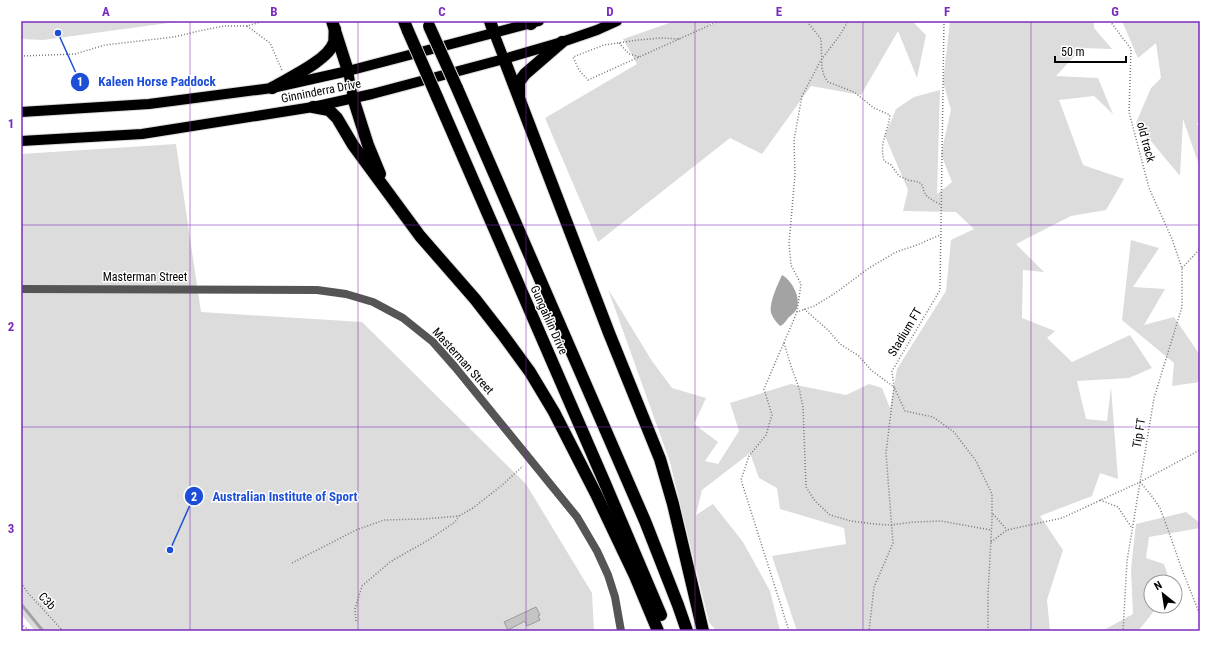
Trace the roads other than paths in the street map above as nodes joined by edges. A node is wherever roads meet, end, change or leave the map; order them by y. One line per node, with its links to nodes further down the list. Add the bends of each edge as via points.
1 (490, 21): 7 (highway)
2 (617, 21): 8 (main road, Ginninderra Drive)
3 (531, 22): 7 (main road, Ginninderra Drive)
4 (428, 24): 22 (highway, Gungahlin Drive, bridge, via 645,521)
5 (333, 25): 10 (highway); 11 (highway, via 334,43 327,52 308,68)
6 (406, 26): 21 (highway, Gungahlin Drive, bridge)
7 (494, 33): 9 (main road); 10 (main road, Ginninderra Drive)
8 (562, 42): 9 (main road, Ginninderra Drive); 13 (highway, via 525,74 520,82)
9 (504, 59): 12 (main road, Ginninderra Drive); 13 (highway)
10 (348, 71): 11 (main road, Ginninderra Drive); 12 (main road)
11 (272, 88): 15 (main road, Ginninderra Drive, via 155,103)
12 (353, 98): 14 (main road, Ginninderra Drive); 17 (highway, via 368,145)
13 (518, 98): 23 (highway, via 660,459)
14 (313, 107): 16 (main road, Ginninderra Drive, via 142,134); 17 (highway, via 329,110 337,118 353,145)
15 (21, 112)
16 (21, 142)
17 (390, 195): 20 (highway, via 420,236 475,299 530,372 554,412 636,576)
18 (21, 289): 19 (street, Masterman Street, via 317,290 346,294 373,302 403,318 433,342 455,367 577,517 608,575)
19 (621, 631)
20 (658, 631)
21 (667, 631)
22 (687, 631)
23 (703, 631)

